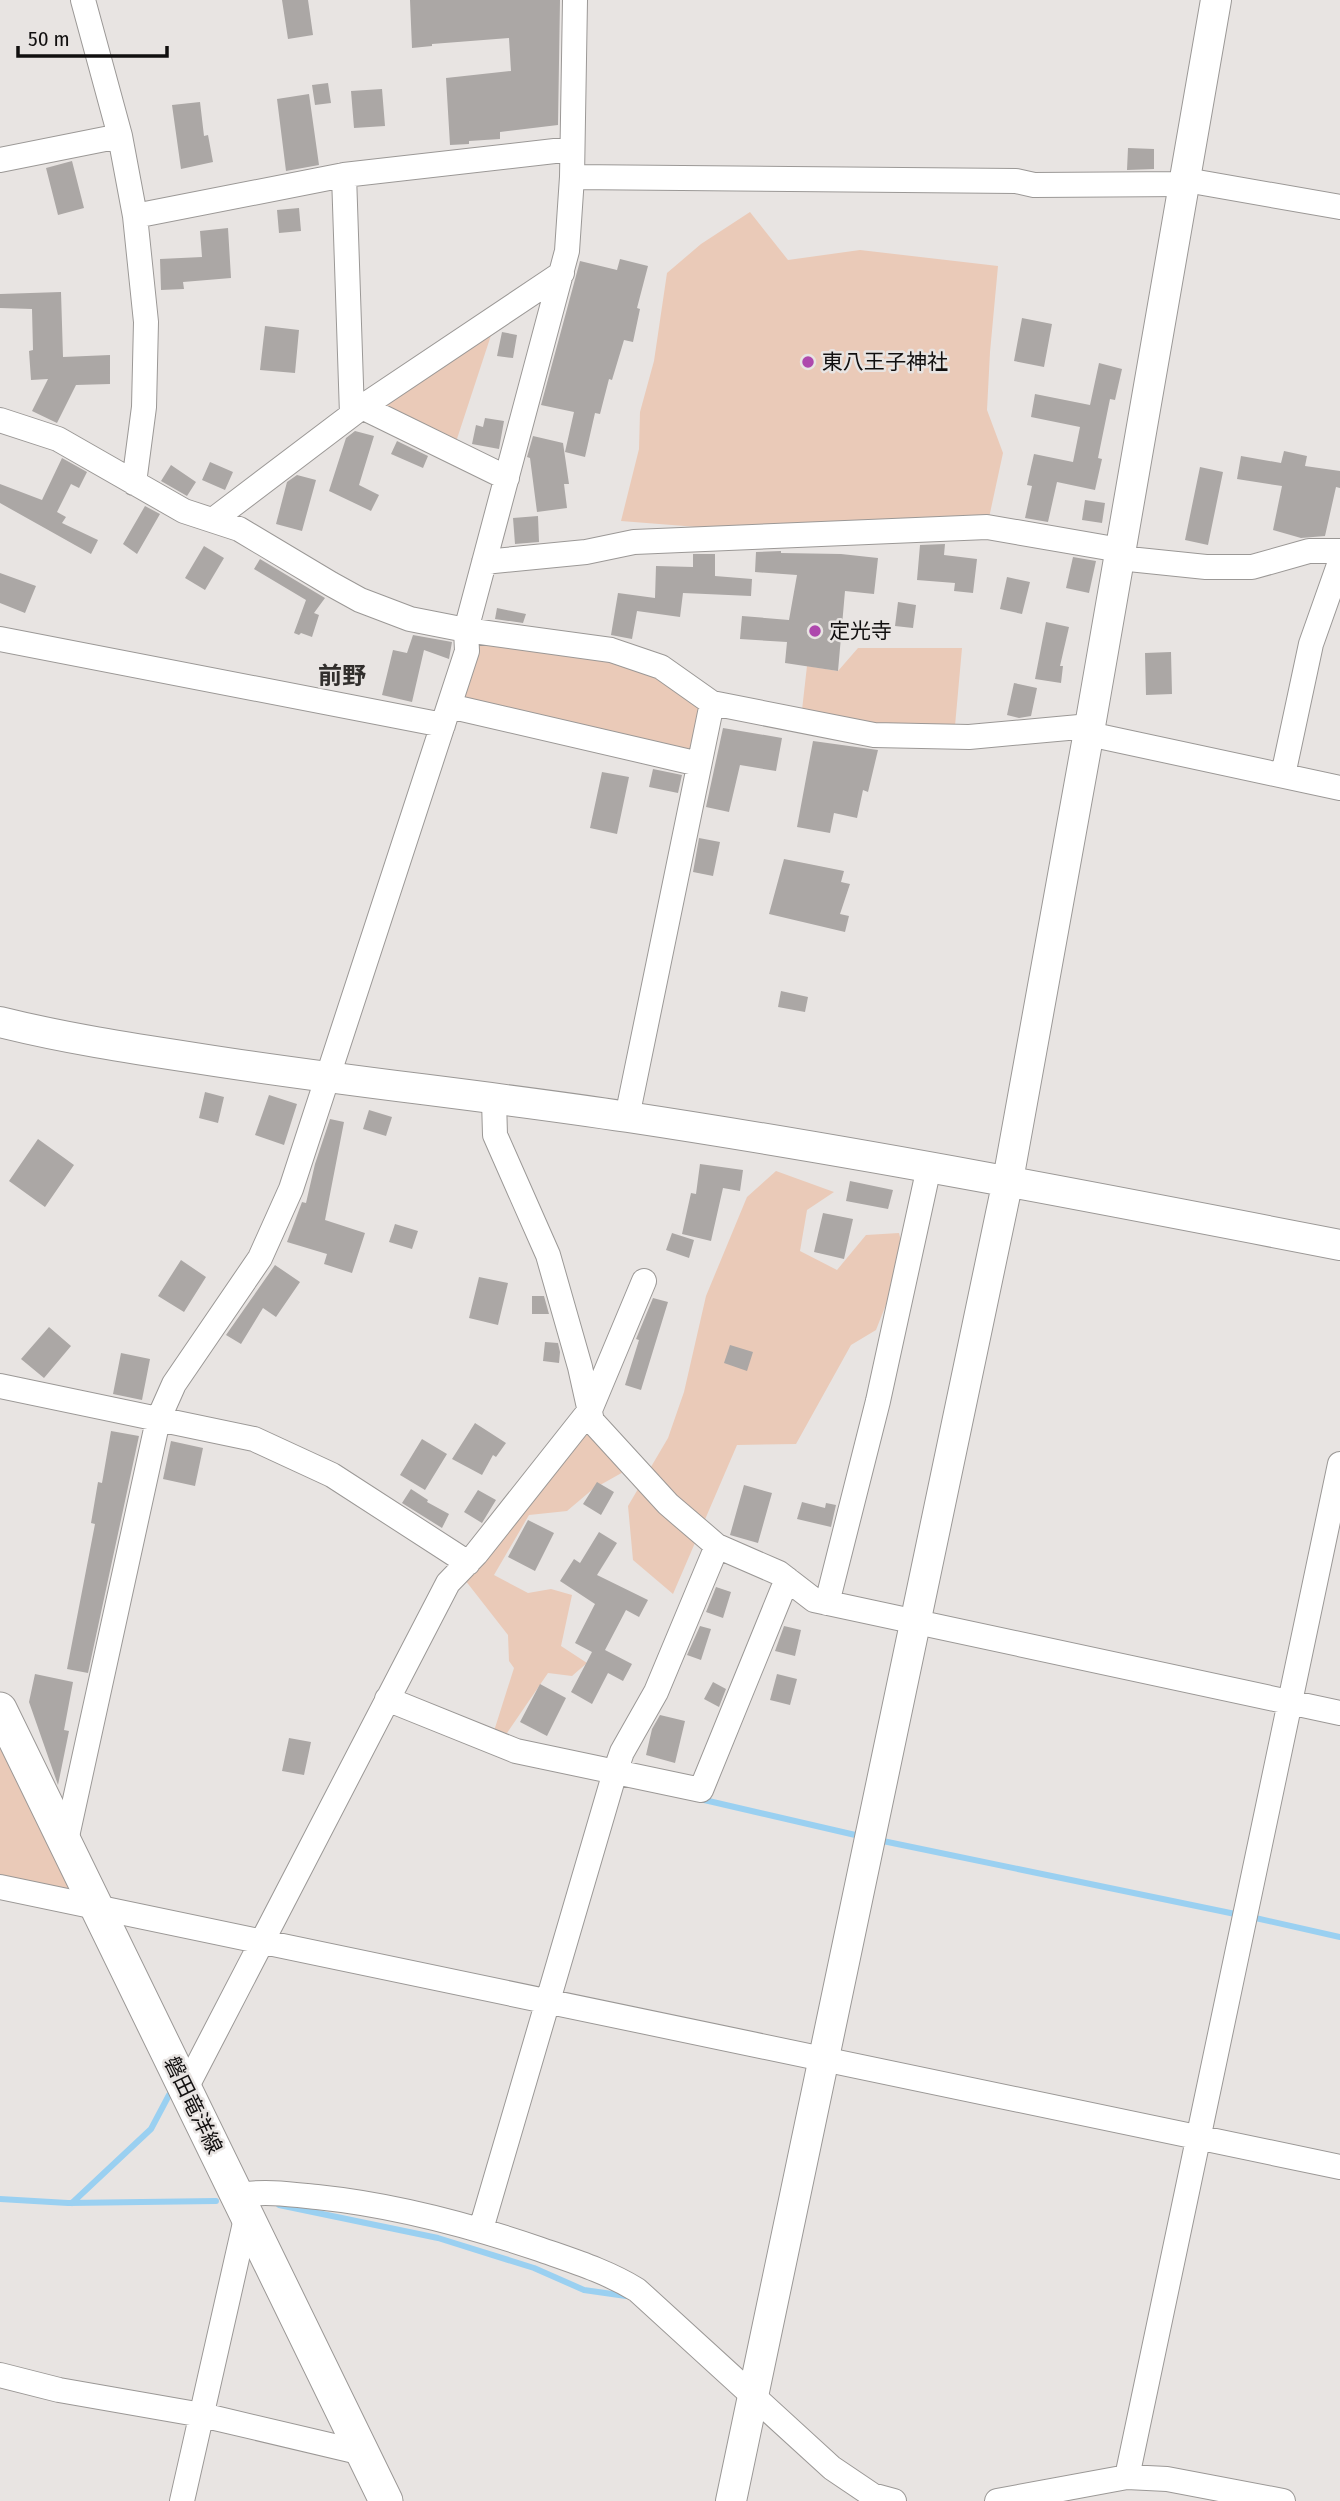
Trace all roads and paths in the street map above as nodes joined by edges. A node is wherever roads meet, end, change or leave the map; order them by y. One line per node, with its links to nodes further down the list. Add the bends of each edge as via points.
1 (83, 0): 4 (street)
2 (575, 0): 5 (street)
3 (1216, 0): 9 (street)
4 (120, 136): 6 (street); 11 (street)
5 (572, 149): 7 (street); 8 (street)
6 (0, 160)
7 (344, 175): 11 (street); 13 (street)
8 (572, 177): 9 (street, via 1016,181 1034,185); 12 (street)
9 (1186, 182): 10 (street); 19 (street)
10 (1340, 207)
11 (135, 216): 16 (street, via 146,322 144,407)
12 (562, 273): 13 (street); 15 (street)
13 (357, 410): 15 (street); 17 (street)
14 (0, 420): 16 (street, via 58,439)
15 (507, 478): 21 (street)
16 (134, 483): 17 (street, via 184,511)
17 (213, 520): 22 (street, via 239,529 360,600 410,619)
18 (1340, 534): 20 (street)
19 (1119, 554): 20 (street, via 1206,567 1252,567 1309,551); 21 (street, via 987,527 634,542 586,552); 26 (street)
20 (1333, 555): 28 (street)
21 (484, 562): 22 (street)
22 (466, 630): 24 (street, via 611,650 661,667); 25 (street, via 467,651)
23 (0, 639): 25 (street)
24 (712, 703): 26 (street, via 874,736 969,737); 27 (street)
25 (446, 715): 27 (street); 31 (street)
26 (1090, 730): 28 (street); 35 (street)
27 (699, 764): 33 (street)
28 (1283, 775): 29 (street)
29 (1340, 788)
30 (0, 1022): 31 (street)
31 (328, 1078): 32 (street); 40 (street, via 291,1189 260,1258 174,1384)
32 (494, 1100): 33 (street); 39 (street, via 495,1135 548,1255)
33 (627, 1117): 34 (street)
34 (929, 1167): 35 (street); 45 (street, via 880,1393)
35 (1009, 1180): 36 (street); 46 (street)
36 (1340, 1245)
37 (644, 1280): 39 (street)
38 (0, 1386): 40 (street)
39 (590, 1410): 42 (street, via 592,1421 668,1504); 43 (street)
40 (158, 1420): 43 (street, via 254,1439 332,1475); 52 (street)
41 (1340, 1464): 48 (street)
42 (717, 1546): 44 (street); 51 (street, via 656,1692)
43 (468, 1563): 47 (street, via 448,1583)
44 (787, 1579): 45 (street, via 814,1600); 51 (street, via 701,1790)
45 (827, 1603): 46 (street)
46 (916, 1622): 48 (street); 57 (street)
47 (387, 1699): 51 (street, via 516,1751); 55 (street)
48 (1291, 1702): 50 (street); 59 (street)
49 (0, 1709): 52 (main road, 磐田竜洋線)
50 (1340, 1713)
51 (615, 1772): 56 (street)
52 (66, 1841): 54 (main road, 磐田竜洋線)
53 (0, 1887): 54 (street)
54 (96, 1906): 55 (street); 58 (main road, 磐田竜洋線)
55 (262, 1940): 56 (street); 58 (street)
56 (548, 2000): 57 (street); 62 (street)
57 (824, 2058): 59 (street); 64 (street)
58 (185, 2090): 61 (main road, 磐田竜洋線)
59 (1199, 2137): 60 (street); 67 (street)
60 (1340, 2167)
61 (242, 2205): 62 (street, via 264,2192 358,2201); 65 (street); 66 (main road, 磐田竜洋線)
62 (481, 2229): 64 (street, via 612,2274 637,2290)
63 (0, 2375): 65 (street)
64 (753, 2395): 70 (street); 71 (street, via 832,2468 873,2495)
65 (202, 2415): 66 (street); 68 (street)
66 (363, 2453): 69 (main road, 磐田竜洋線)
67 (1127, 2477): 72 (street); 73 (street, via 1167,2479)
68 (182, 2501)
69 (386, 2501)
70 (731, 2501)
71 (894, 2501)
72 (997, 2501)
73 (1283, 2501)

